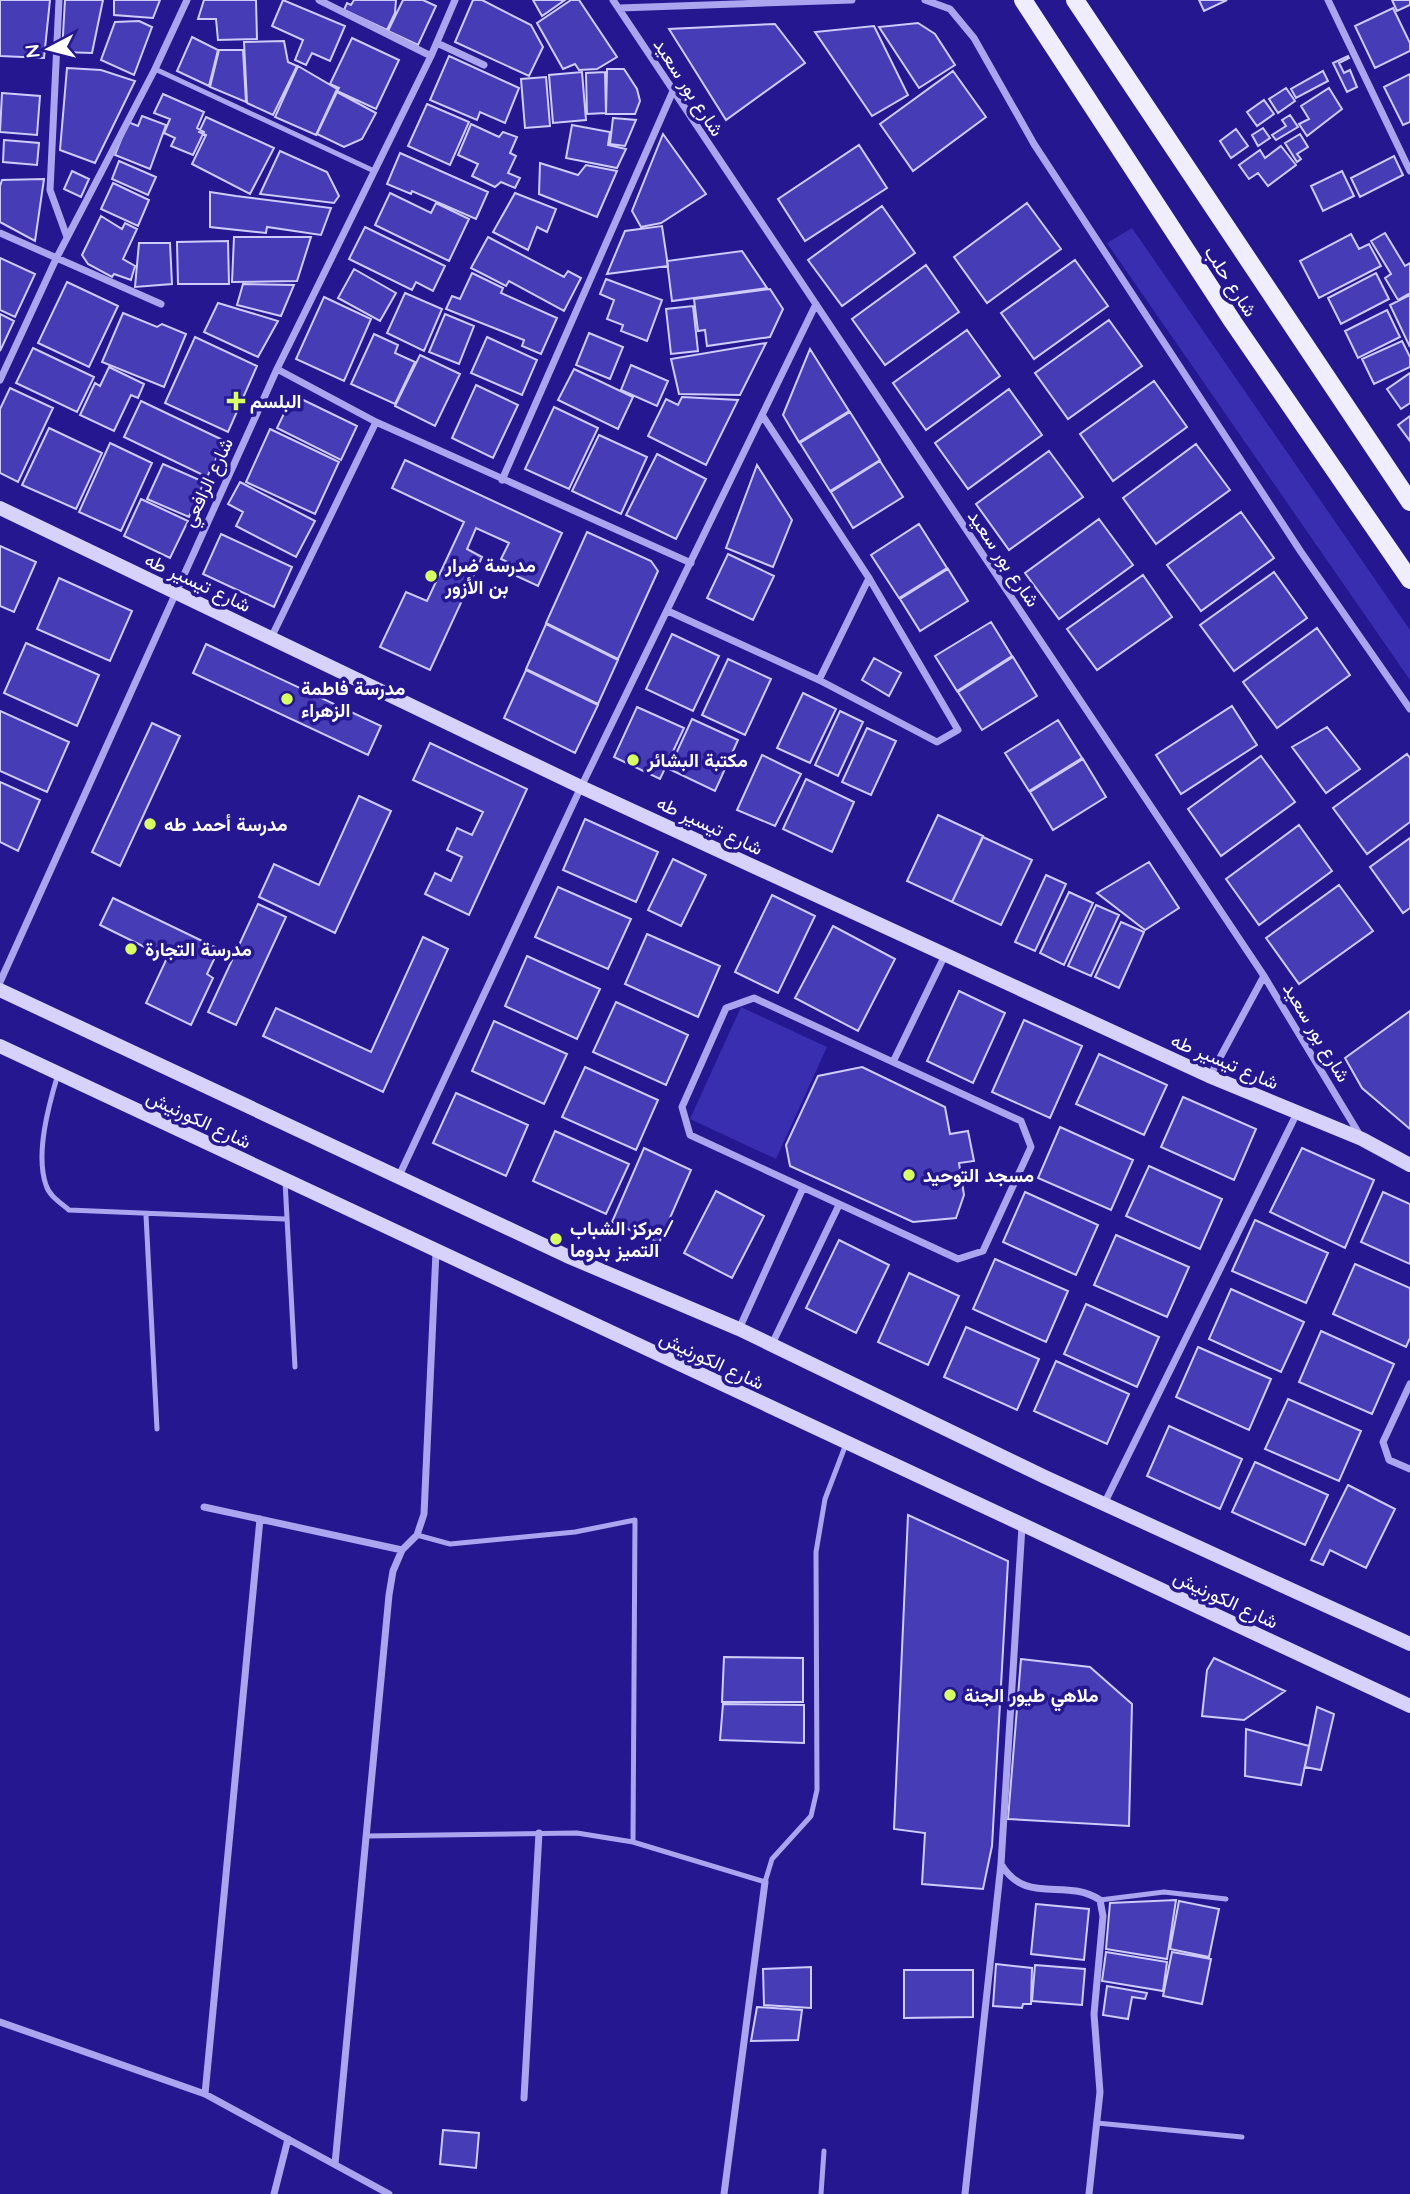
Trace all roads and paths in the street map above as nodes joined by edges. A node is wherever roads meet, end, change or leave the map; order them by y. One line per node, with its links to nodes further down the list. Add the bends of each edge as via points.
1 (59, 0): 20 (street, via 50,190)
2 (187, 0): 15 (street)
3 (319, 0): 13 (street)
4 (455, 0): 12 (street, شارع الرافعي)
5 (613, 0): 11 (street, شارع بور سعيد)
6 (852, 0): 11 (street)
7 (925, 0): 38 (street, via 950,9 974,38 1034,144 1301,552)
8 (1023, 0): 33 (main road, شارع حلب, via 1233,322)
9 (1075, 0): 29 (main road, شارع حلب)
10 (1328, 0): 18 (street)
11 (619, 8): 16 (street, شارع بور سعيد)
12 (437, 43): 13 (street, شارع الرافعي); 14 (street)
13 (431, 56): 17 (street, شارع الرافعي)
14 (485, 65)
15 (155, 69): 17 (lane); 20 (street)
16 (673, 91): 23 (street, شارع بور سعيد); 28 (street)
17 (372, 170): 24 (street, شارع الرافعي)
18 (1410, 172)
19 (0, 233): 21 (street)
20 (67, 237): 21 (street)
21 (55, 259): 22 (street); 25 (street)
22 (161, 304)
23 (816, 304): 26 (street); 41 (street, شارع بور سعيد)
24 (277, 369): 27 (street); 34 (street, شارع الرافعي)
25 (0, 380)
26 (762, 415): 31 (street); 32 (street)
27 (376, 422): 28 (street); 36 (street)
28 (502, 480): 31 (street)
29 (1410, 502)
30 (0, 508): 34 (main road, شارع تيسير طه)
31 (691, 563): 35 (street)
32 (869, 578): 37 (street); 37 (street, via 958,730 937,742)
33 (1410, 580)
34 (173, 592): 36 (main road, شارع تيسير طه); 42 (street, شارع الرافعي)
35 (668, 611): 37 (street); 39 (street)
36 (271, 638): 39 (main road, شارع تيسير طه)
37 (819, 680)
38 (1410, 709)
39 (581, 787): 40 (main road, شارع تيسير طه); 51 (street)
40 (945, 956): 45 (street); 47 (main road, شارع تيسير طه)
41 (1264, 975): 47 (street); 49 (street, شارع بور سعيد)
42 (0, 982)
43 (0, 990): 51 (main road, شارع الكورنيش)
44 (0, 1046): 46 (main road, شارع الكورنيش)
45 (893, 1062): 53 (street, via 754,998 726,1008 682,1107 690,1135); 54 (street, via 1021,1122 1031,1147 983,1251 958,1259)
46 (58, 1074): 52 (main road, شارع الكورنيش); 55 (lane, via 45,1120 46,1186 69,1210)
47 (1209, 1076): 48 (main road, شارع تيسير طه)
48 (1297, 1113): 49 (main road, شارع تيسير طه); 65 (street)
49 (1362, 1139): 50 (main road, شارع تيسير طه)
50 (1410, 1165)
51 (399, 1176): 58 (main road, شارع الكورنيش, via 567,1256)
52 (285, 1181): 56 (lane); 57 (main road, شارع الكورنيش)
53 (803, 1188): 54 (street); 58 (street)
54 (839, 1205): 59 (street)
55 (146, 1215): 56 (lane); 62 (lane)
56 (285, 1219): 60 (lane)
57 (436, 1252): 63 (main road, شارع الكورنيش); 69 (street, via 424,1514)
58 (739, 1329): 59 (main road, شارع الكورنيش)
59 (771, 1345): 65 (main road, شارع الكورنيش)
60 (295, 1367)
61 (1410, 1384): 64 (street, via 1383,1442 1389,1460)
62 (157, 1429)
63 (846, 1444): 68 (main road, شارع الكورنيش); 77 (lane, via 825,1499 816,1552 817,1790 811,1816 772,1859)
64 (1410, 1469)
65 (1105, 1502): 71 (main road, شارع الكورنيش)
66 (204, 1507): 67 (street)
67 (260, 1519): 70 (street); 81 (street)
68 (1022, 1526): 72 (main road, شارع الكورنيش); 76 (street)
69 (417, 1535): 70 (street); 75 (lane, via 450,1544 575,1532 635,1520)
70 (402, 1550): 74 (street, via 389,1595)
71 (1410, 1644)
72 (1409, 1702)
73 (539, 1833): 74 (lane); 75 (lane, via 577,1833); 82 (street)
74 (366, 1836): 87 (street)
75 (633, 1842): 77 (lane)
76 (1001, 1864): 79 (street, via 1010,1880 1022,1886 1089,1893); 92 (street)
77 (765, 1882): 90 (street)
78 (1226, 1899): 79 (lane, via 1164,1892)
79 (1100, 1900): 83 (street, via 1104,1916 1094,2014 1100,2092)
80 (0, 2022): 81 (street)
81 (205, 2094): 85 (street)
82 (524, 2098)
83 (1097, 2123): 84 (lane); 93 (street)
84 (1242, 2137)
85 (288, 2139): 87 (street); 88 (street)
86 (824, 2151): 91 (lane)
87 (335, 2164): 89 (street)
88 (274, 2194)
89 (389, 2194)
90 (724, 2194)
91 (821, 2194)
92 (965, 2194)
93 (1089, 2194)

